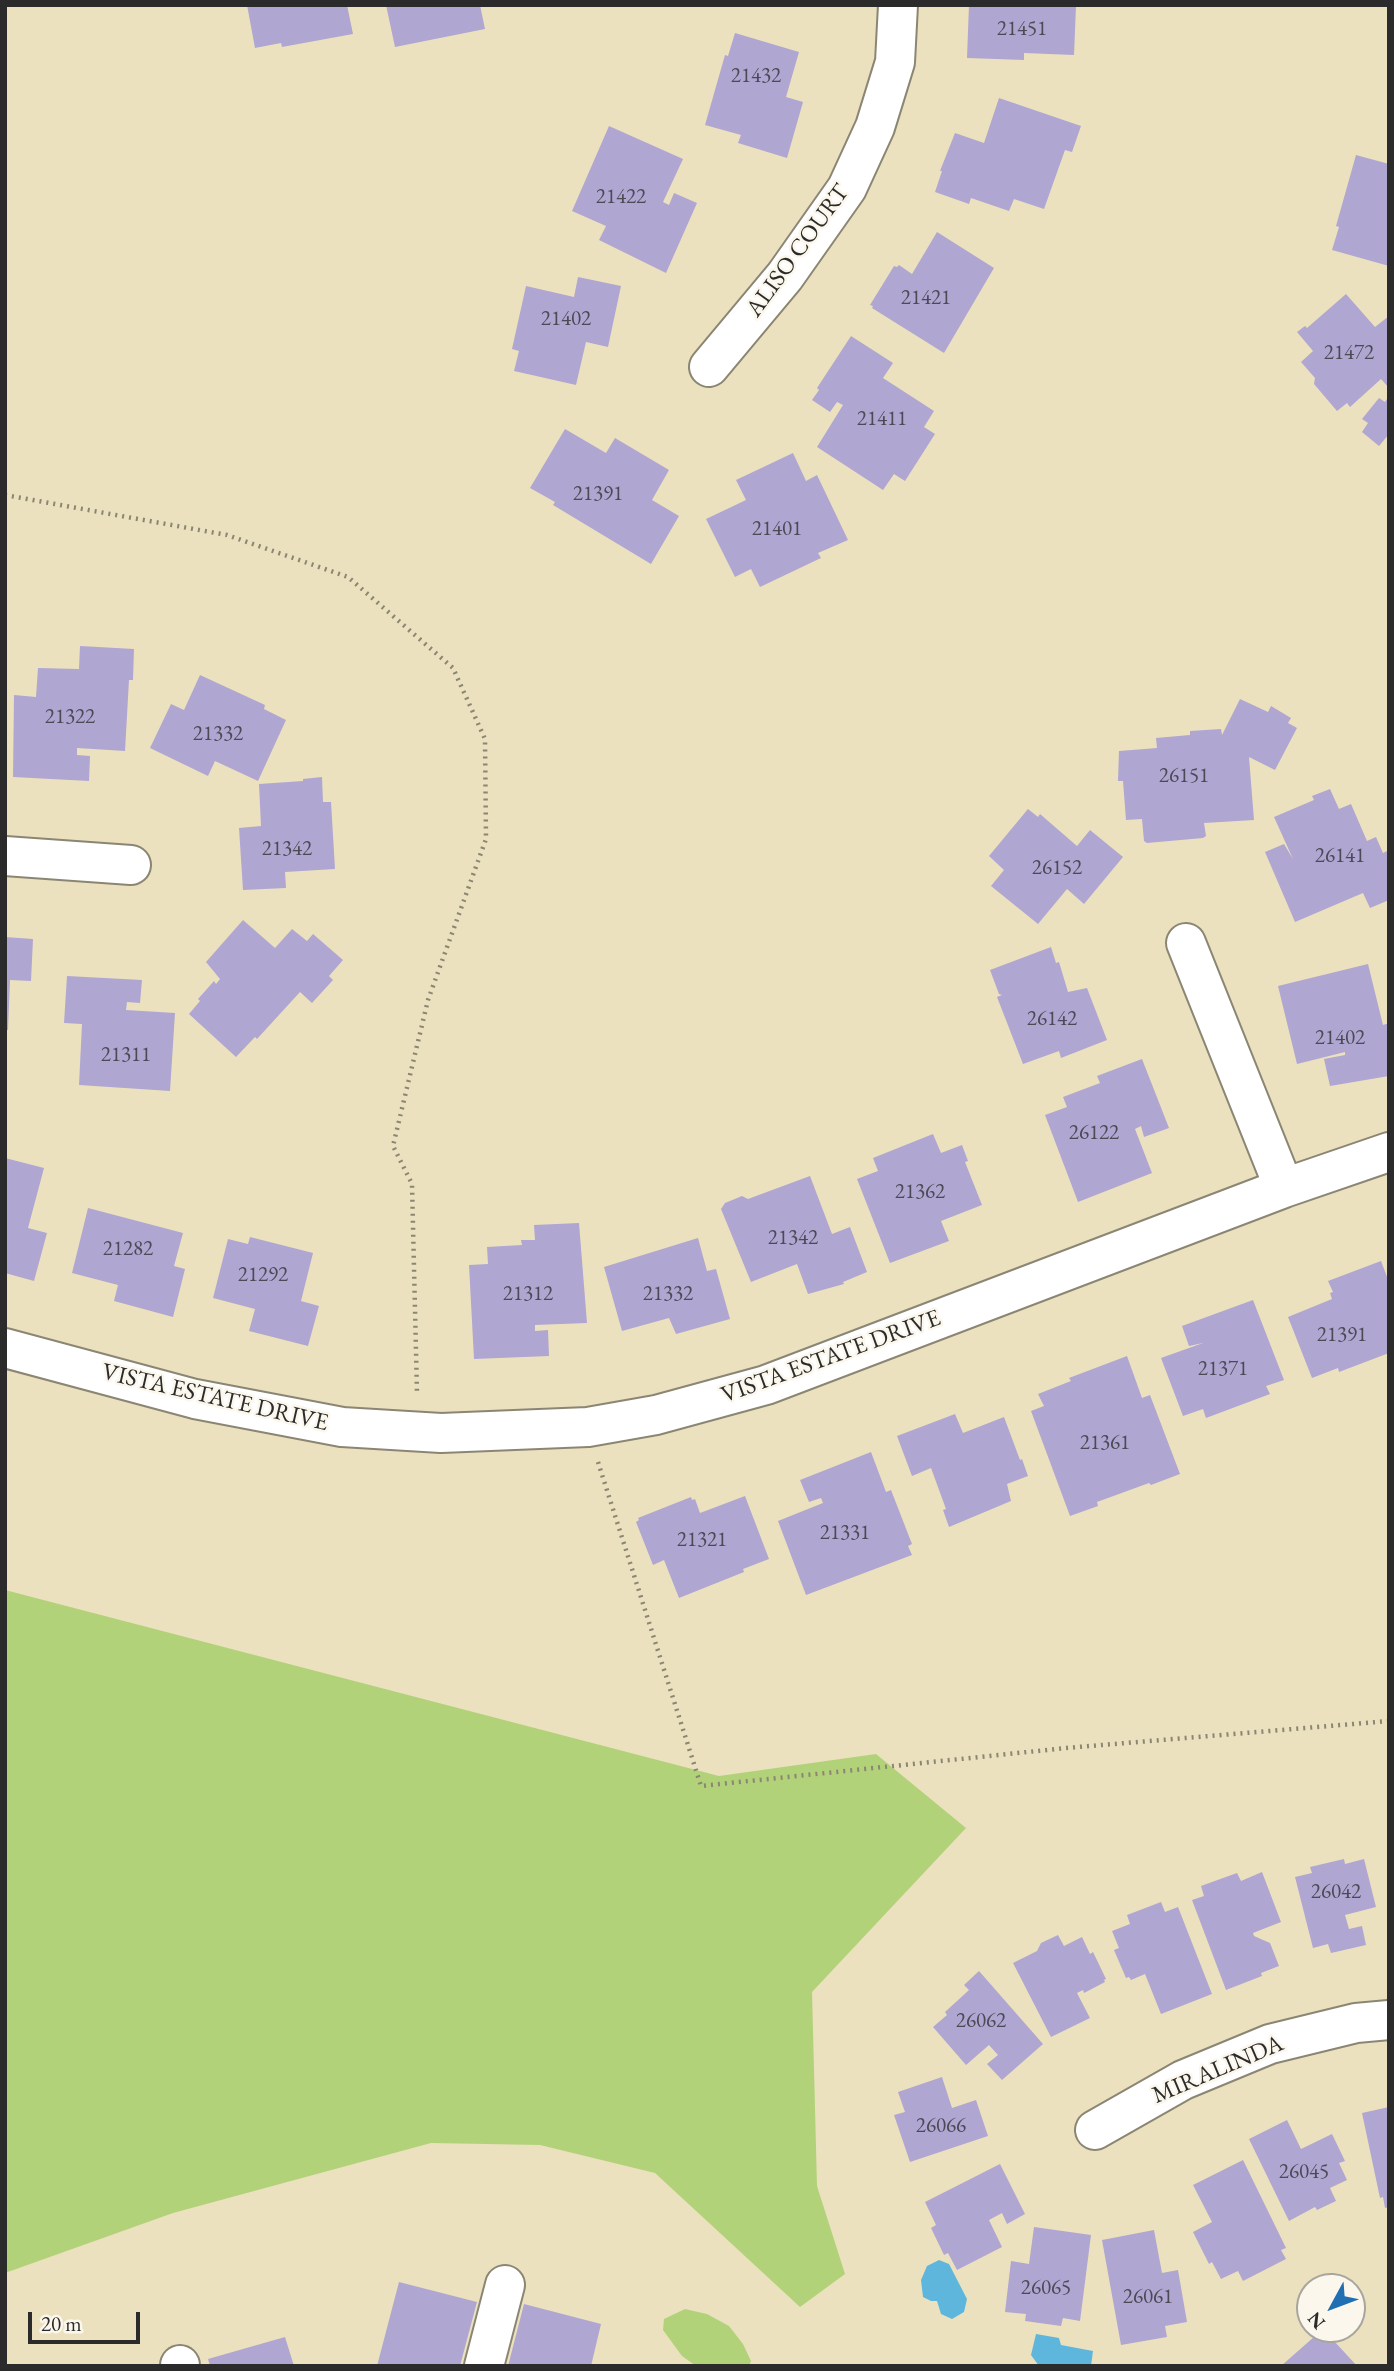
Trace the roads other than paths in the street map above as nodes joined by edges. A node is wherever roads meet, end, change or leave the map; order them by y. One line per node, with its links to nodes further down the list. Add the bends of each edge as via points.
1 (898, 5): 2 (street, ALISO COURT, via 895,62 874,127 847,188 785,276)
2 (709, 367)
3 (5, 856): 4 (street)
4 (131, 865)
5 (1186, 943): 7 (street)
6 (1389, 1152): 7 (street, VISTA ESTATE DRIVE)
7 (1284, 1188): 8 (street, VISTA ESTATE DRIVE, via 766,1385 656,1415 587,1427 441,1433 342,1427 195,1399)
8 (5, 1348)
9 (1389, 2020): 10 (street, MIRALINDA, via 1356,2023 1270,2044 1183,2080)
10 (1095, 2130)
11 (505, 2285): 12 (street)
12 (484, 2366)

